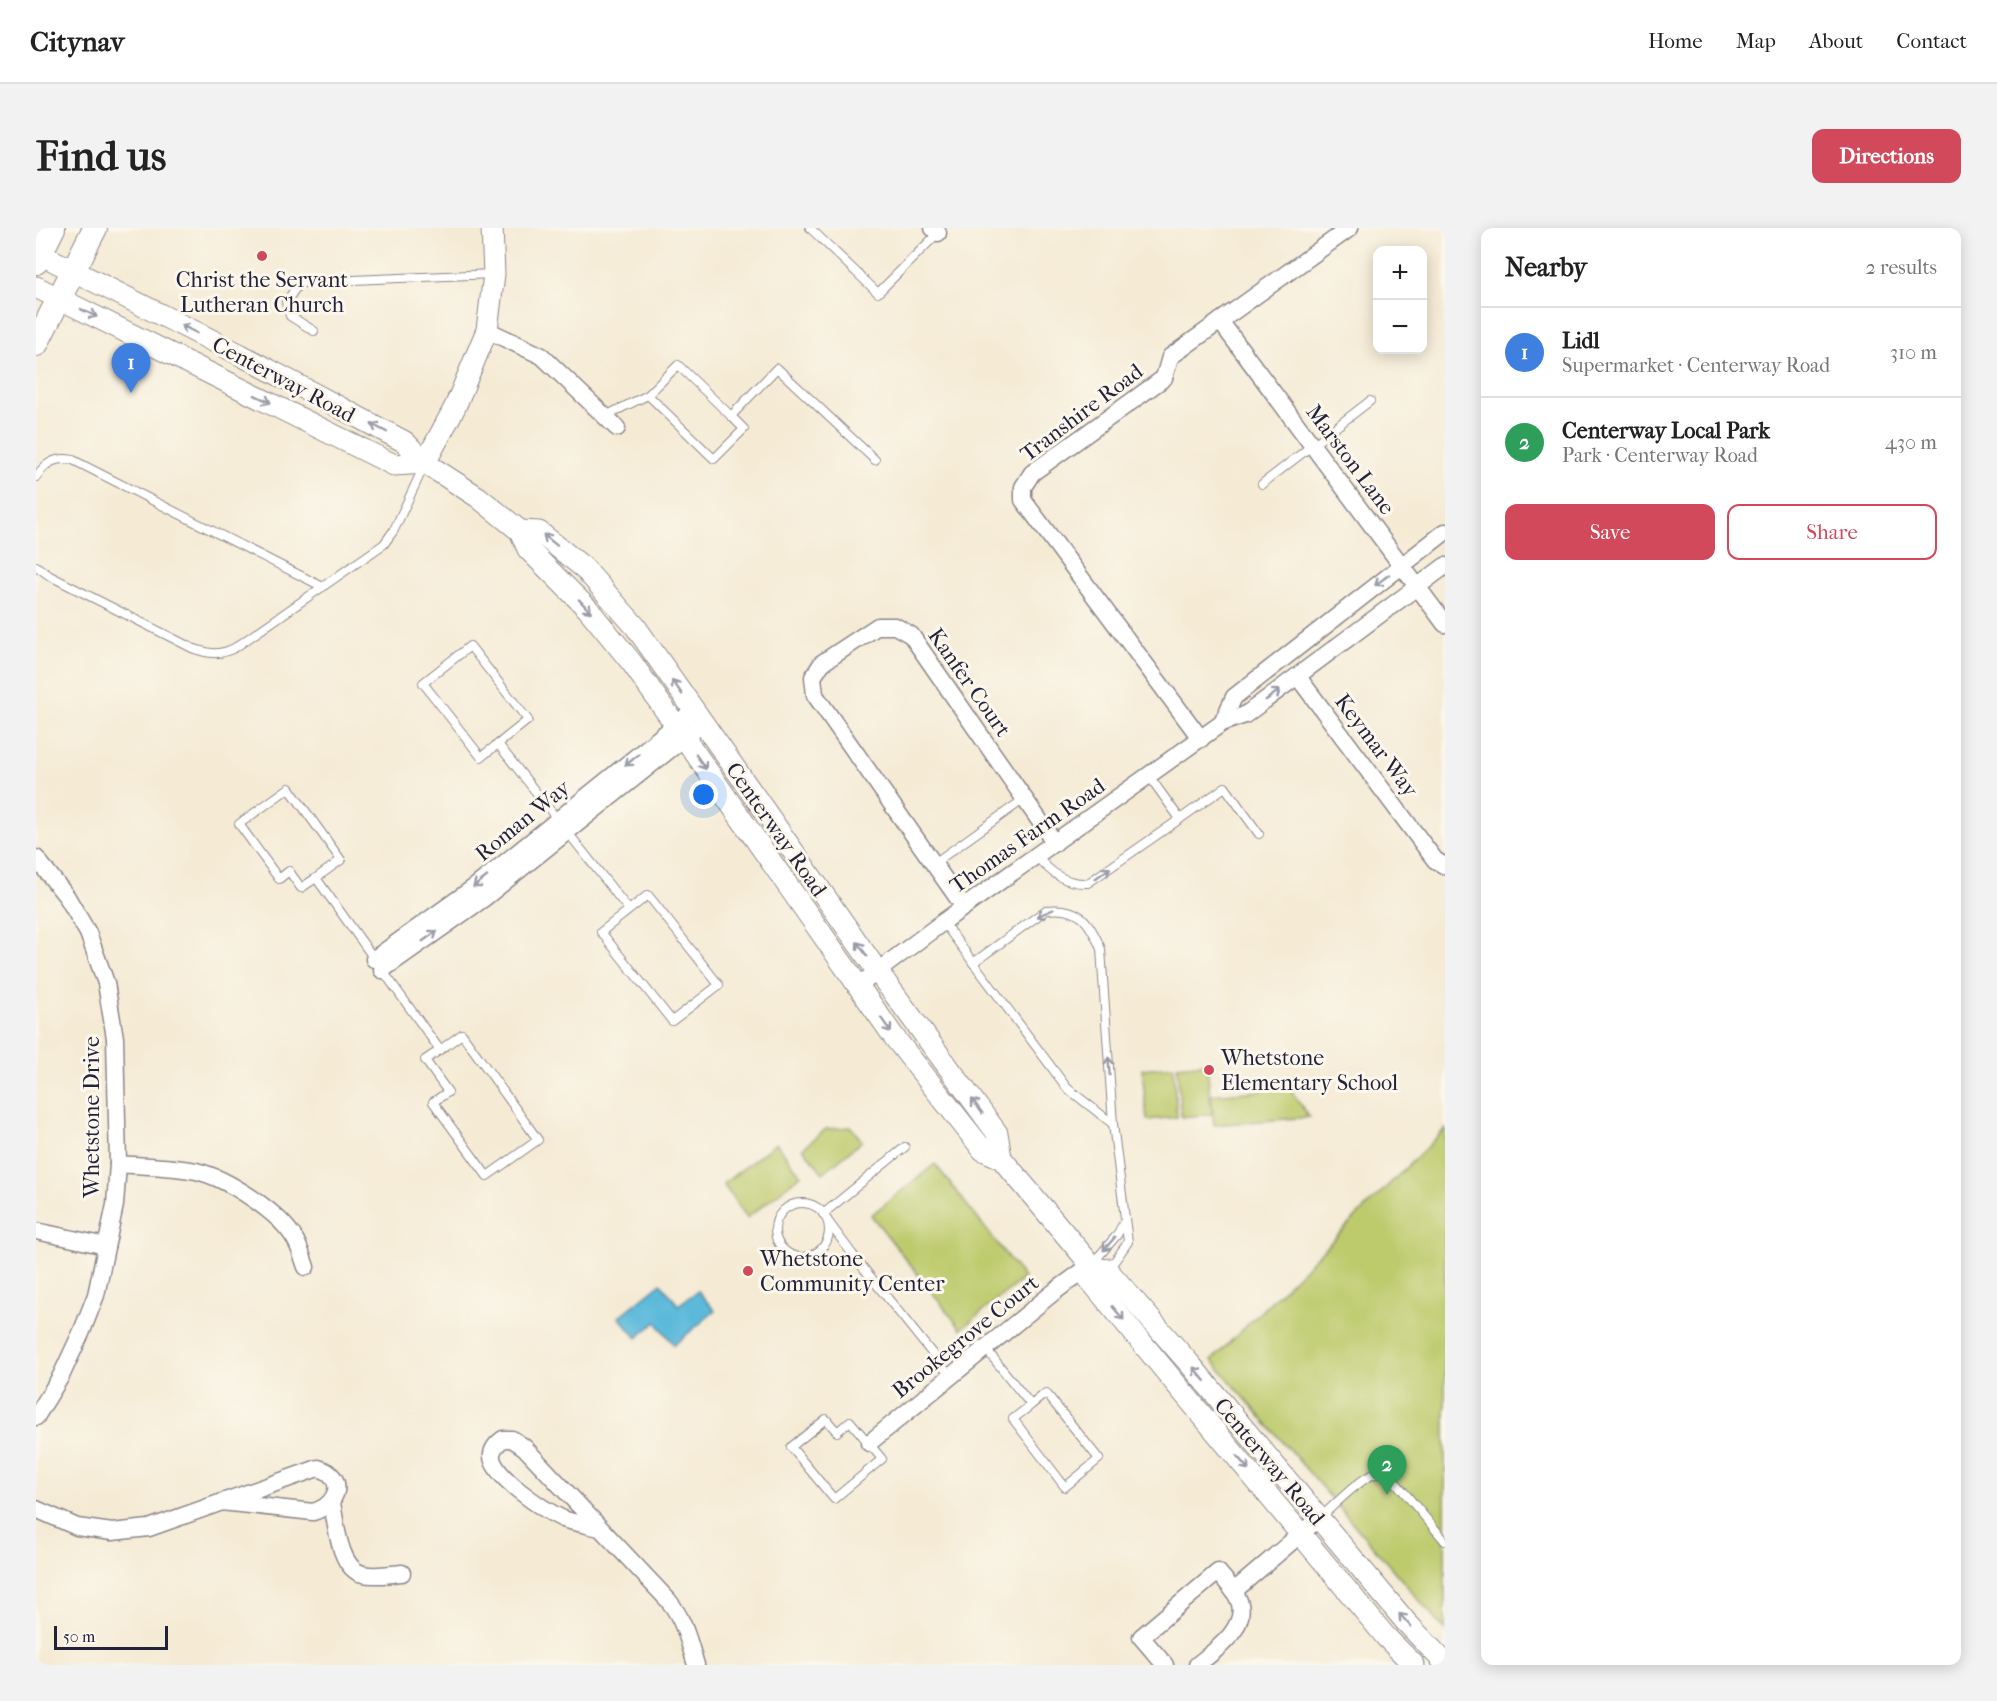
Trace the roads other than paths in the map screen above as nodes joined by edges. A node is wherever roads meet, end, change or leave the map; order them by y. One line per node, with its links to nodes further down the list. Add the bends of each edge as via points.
1 (52, 228): 7 (main road)
2 (96, 228): 8 (main road)
3 (492, 228): 9 (street)
4 (810, 228): 6 (lane, via 878,293)
5 (1350, 228): 12 (street, Transhire Road)
6 (935, 230)
7 (37, 256): 8 (street, Centerway Road)
8 (75, 271): 11 (main road); 22 (street, Centerway Road, one-way to 8, via 405,442)
9 (494, 274): 13 (street); 14 (lane, via 306,282 298,285 286,302 290,316)
10 (36, 287): 11 (street, Centerway Road)
11 (61, 299): 15 (main road); 22 (street, Centerway Road, one-way to 22, via 394,465)
12 (1220, 321): 20 (street, Marston Lane); 37 (street, Transhire Road, via 1170,357 1164,378 1032,473 1023,487 1023,500)
13 (487, 330): 19 (street, via 542,356); 22 (street, via 455,407)
14 (315, 331)
15 (36, 344)
16 (648, 395): 18 (lane, via 678,364); 18 (lane, via 714,459 744,429); 19 (lane)
17 (1370, 401): 20 (lane)
18 (731, 416): 21 (lane, via 777,368)
19 (611, 422)
20 (1313, 445): 24 (lane); 27 (street, Marston Lane)
21 (875, 460)
22 (425, 464): 25 (street, Centerway Road, via 478,497); 30 (lane, via 388,540)
23 (36, 477): 30 (lane, via 50,461 73,460)
24 (1262, 484)
25 (520, 531): 34 (street, Centerway Road, one-way to 25, via 634,626 584,568 539,532); 36 (street, Centerway Road, one-way to 36, via 528,549 588,609)
26 (1445, 532): 27 (street, Thomas Farm Road)
27 (1402, 565): 31 (street, Marston Lane); 35 (street, Thomas Farm Road, one-way to 35, via 1234,698)
28 (36, 566): 30 (lane, via 192,648 215,654 236,648)
29 (1445, 566): 31 (street, Thomas Farm Road)
30 (323, 587)
31 (1418, 587): 32 (street, Marston Lane); 33 (street, Thomas Farm Road)
32 (1445, 624)
33 (1298, 677): 35 (street, Thomas Farm Road, one-way to 33, via 1245,716); 47 (street, Keymar Way, via 1435,860)
34 (698, 717): 36 (street, Roman Way); 55 (street, Centerway Road, one-way to 34)
35 (1222, 723): 37 (street, Thomas Farm Road)
36 (680, 731): 42 (street, Roman Way); 56 (street, Centerway Road, one-way to 56)
37 (1201, 739): 39 (street, Thomas Farm Road)
38 (498, 744): 38 (lane, via 528,720 470,646 423,683 481,757); 42 (lane)
39 (1149, 776): 41 (lane); 44 (street, Thomas Farm Road)
40 (1024, 799): 44 (street, Kanfer Court); 46 (lane); 46 (street, Kanfer Court, via 911,635 895,626 878,626 822,663 813,677 815,695)
41 (1180, 819): 43 (lane, via 1225,787); 45 (lane, one-way to 41, via 1059,878 1075,884 1088,883)
42 (562, 825): 51 (lane); 54 (street, Roman Way, via 483,899)
43 (1259, 834)
44 (1055, 843): 45 (street, Thomas Farm Road)
45 (1036, 856): 50 (street, Thomas Farm Road)
46 (933, 864): 50 (street, Kanfer Court)
47 (1445, 866)
48 (39, 868): 61 (street, Whetstone Drive, via 67,897 88,933 106,982 115,1038)
49 (316, 878): 49 (lane, via 341,860 289,788 239,824 279,879 289,871 302,888); 54 (lane)
50 (964, 907): 52 (street, Thomas Farm Road)
51 (629, 910): 51 (lane, via 601,932 672,1021 719,985 648,895)
52 (943, 922): 53 (lane); 55 (street, Thomas Farm Road)
53 (973, 963): 58 (lane, via 1067,1088); 58 (lane, one-way to 53, via 1101,949 1085,919 1060,908 1046,910)
54 (378, 964): 57 (lane)
55 (878, 972): 56 (street, Thomas Farm Road); 60 (street, Centerway Road, one-way to 55, via 997,1133)
56 (858, 986): 60 (street, Centerway Road, one-way to 60, via 984,1150)
57 (440, 1050): 57 (lane, via 426,1060 448,1092 434,1102 487,1176 538,1140 462,1034)
58 (1113, 1124): 63 (lane)
59 (905, 1147): 62 (lane)
60 (1001, 1158): 66 (street, Centerway Road)
61 (118, 1164): 65 (street, Whetstone Drive, via 115,1205); 67 (street, via 196,1171 237,1187 284,1226 295,1240)
62 (825, 1217): 62 (lane, via 802,1203 786,1209 776,1224 778,1241 789,1254 811,1256 827,1240); 69 (lane)
63 (1124, 1222): 66 (lane, one-way to 66); 66 (lane, via 1128,1242 1114,1262)
64 (36, 1231): 65 (street)
65 (106, 1245): 71 (street, Whetstone Drive, via 96,1295 82,1331)
66 (1091, 1265): 68 (street, Brookegrove Court); 76 (street, Centerway Road, one-way to 66, via 1110,1273); 78 (street, Centerway Road, one-way to 78, via 1089,1279)
67 (306, 1267)
68 (986, 1349): 69 (street, Brookegrove Court); 70 (lane)
69 (951, 1377): 72 (street, Brookegrove Court)
70 (1031, 1405): 70 (lane, via 1046,1393 1099,1459 1065,1487 1013,1419)
71 (36, 1417)
72 (869, 1443): 72 (lane, via 882,1459 834,1499 791,1447 826,1419 837,1431 850,1421)
73 (221, 1502): 74 (street, via 313,1512); 74 (street, via 318,1468 328,1471 334,1480 337,1490); 75 (street, via 158,1525 112,1532 77,1527)
74 (332, 1503): 80 (street, via 347,1562 362,1574)
75 (36, 1509)
76 (1318, 1519): 78 (street); 79 (lane, via 1377,1473 1393,1479); 82 (street, Centerway Road, one-way to 76)
77 (600, 1528): 77 (street, via 524,1447 512,1439 495,1445 494,1463 531,1501 564,1519); 83 (street, via 676,1610)
78 (1301, 1532): 81 (street); 86 (street, Centerway Road, via 1386,1637)
79 (1445, 1541)
80 (402, 1573)
81 (1234, 1591): 84 (street, via 1218,1572 1141,1636); 85 (street, via 1241,1606 1238,1623 1229,1637)
82 (1445, 1663)
83 (696, 1665)
84 (1166, 1665)
85 (1197, 1665)
86 (1414, 1665)

